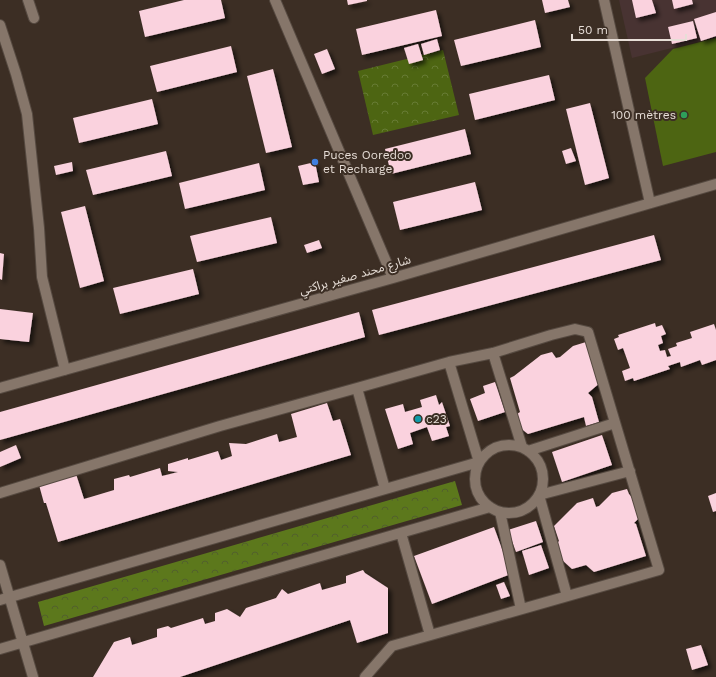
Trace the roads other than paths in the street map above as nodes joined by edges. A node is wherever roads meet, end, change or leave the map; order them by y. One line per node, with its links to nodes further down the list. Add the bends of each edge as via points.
1 (28, 0): 4 (street)
2 (275, 0): 8 (street)
3 (604, 0): 7 (street)
4 (34, 18)
5 (0, 25): 11 (street, via 27,114 42,277)
6 (716, 184): 7 (street, شارع محند صغير براكتي)
7 (650, 203): 8 (street, شارع محند صغير براكتي)
8 (393, 278): 11 (street, شارع محند صغير براكتي)
9 (493, 352): 10 (street); 14 (street, via 551,335 575,330 588,332); 15 (street)
10 (450, 362): 13 (street); 16 (street)
11 (65, 370): 12 (street, شارع محند صغير براكتي)
12 (0, 388)
13 (357, 388): 18 (street); 19 (street, via 213,428)
14 (615, 423): 15 (street); 17 (street)
15 (525, 449): 16 (street, via 512,445 500,446 490,450); 20 (street, via 539,462 543,484)
16 (479, 462): 18 (street); 21 (street, via 475,478 476,489)
17 (630, 471): 20 (street); 25 (street, via 659,570)
18 (385, 489): 26 (street)
19 (0, 493)
20 (539, 495): 22 (street, via 523,510 512,513); 25 (street)
21 (490, 507): 22 (street); 23 (street)
22 (500, 512): 27 (street)
23 (401, 533): 28 (street); 29 (street)
24 (0, 565): 26 (street)
25 (567, 596): 27 (street)
26 (5, 599): 29 (street)
27 (521, 609): 28 (street)
28 (430, 635): 32 (street, via 392,646)
29 (23, 642): 30 (street); 31 (street)
30 (0, 649)
31 (33, 677)
32 (365, 677)

